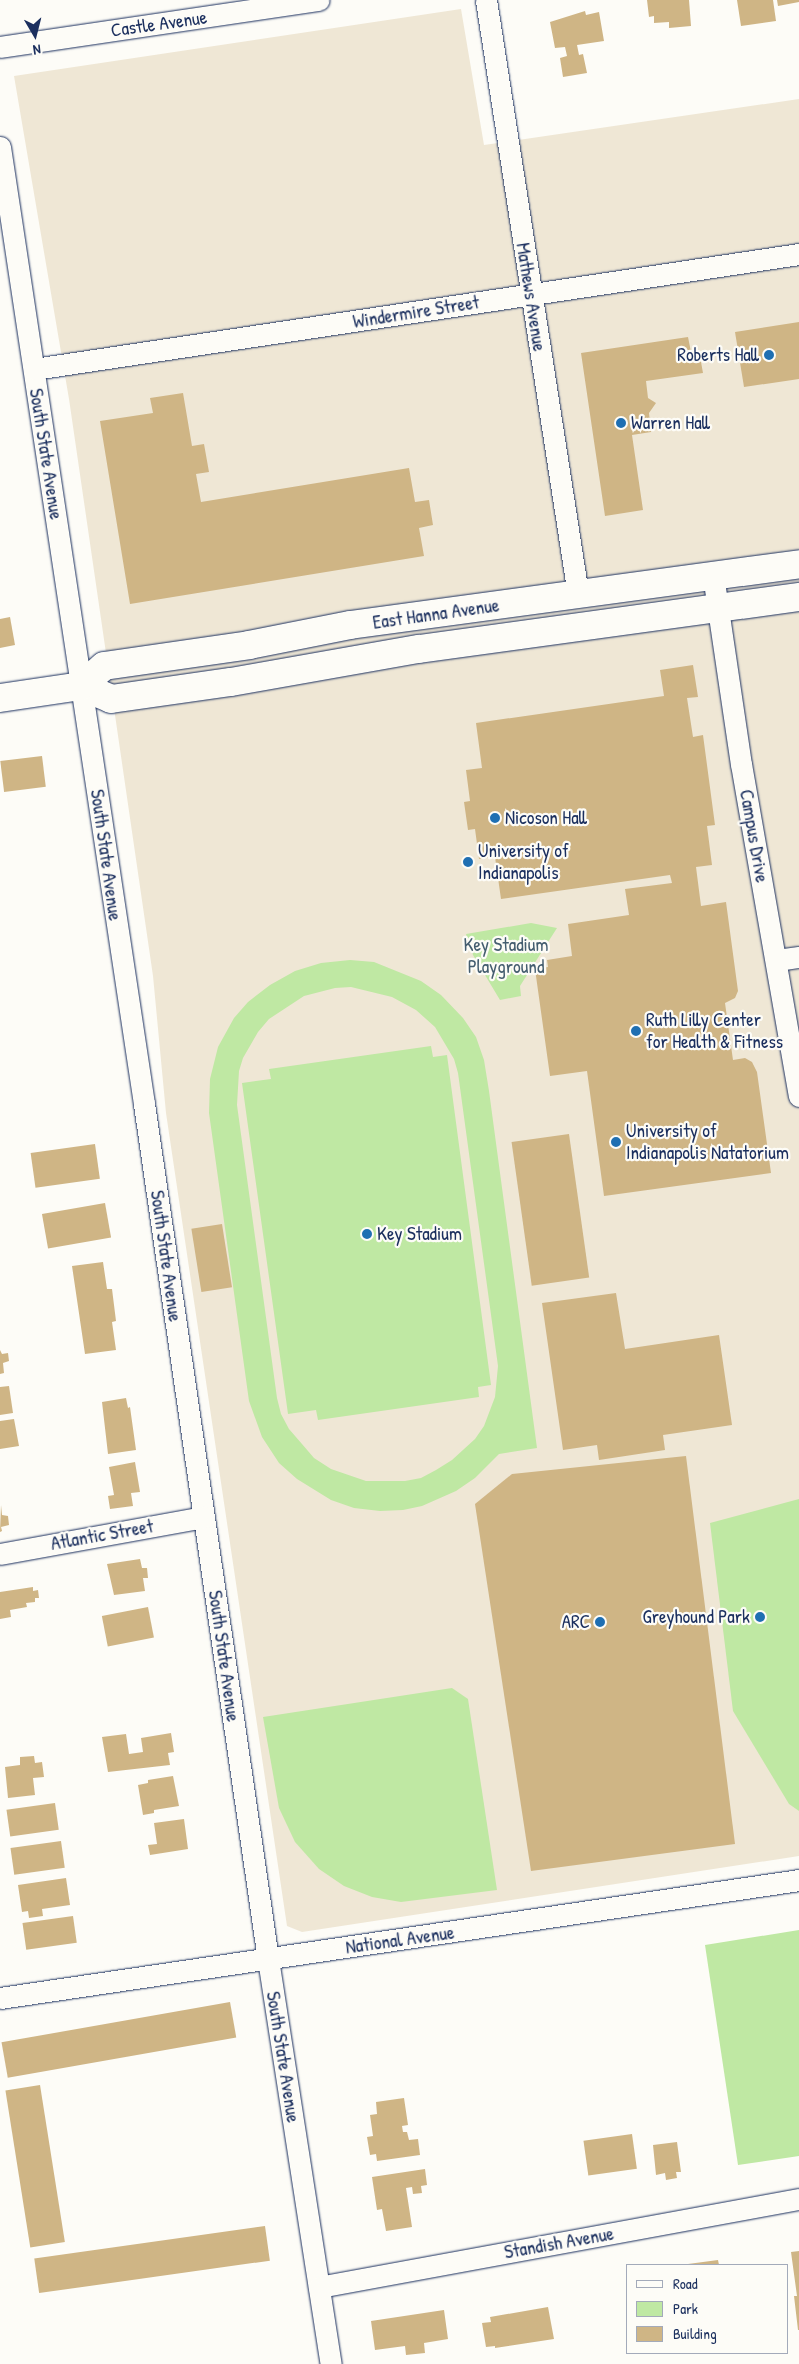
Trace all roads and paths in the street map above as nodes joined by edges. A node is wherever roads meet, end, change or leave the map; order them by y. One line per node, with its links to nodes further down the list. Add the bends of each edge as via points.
1 (319, 0): 3 (street, Castle Avenue)
2 (486, 0): 6 (street, Mathews Avenue)
3 (0, 47)
4 (0, 147): 7 (street, South State Avenue)
5 (799, 254): 6 (street, Windermire Street)
6 (530, 294): 7 (street, Windermire Street); 10 (street, Mathews Avenue)
7 (34, 369): 13 (street, South State Avenue)
8 (799, 564): 9 (main road, East Hanna Avenue)
9 (713, 575): 10 (main road, East Hanna Avenue); 12 (street, Campus Drive)
10 (578, 594): 13 (main road, East Hanna Avenue, via 350,625 249,645 104,666)
11 (799, 597): 12 (main road, East Hanna Avenue)
12 (718, 608): 13 (main road, East Hanna Avenue, via 419,649 111,699); 16 (street, Campus Drive, via 741,764)
13 (81, 686): 14 (main road); 18 (street, South State Avenue)
14 (0, 698)
15 (799, 958): 16 (street)
16 (776, 960): 17 (street, Campus Drive)
17 (799, 1096)
18 (204, 1517): 19 (street, Atlantic Street); 21 (street, South State Avenue)
19 (0, 1554)
20 (799, 1880): 21 (street, National Avenue)
21 (268, 1959): 22 (street, National Avenue); 24 (street, South State Avenue)
22 (0, 1998)
23 (799, 2198): 24 (street, Standish Avenue)
24 (319, 2287): 25 (street, South State Avenue)
25 (331, 2364)

